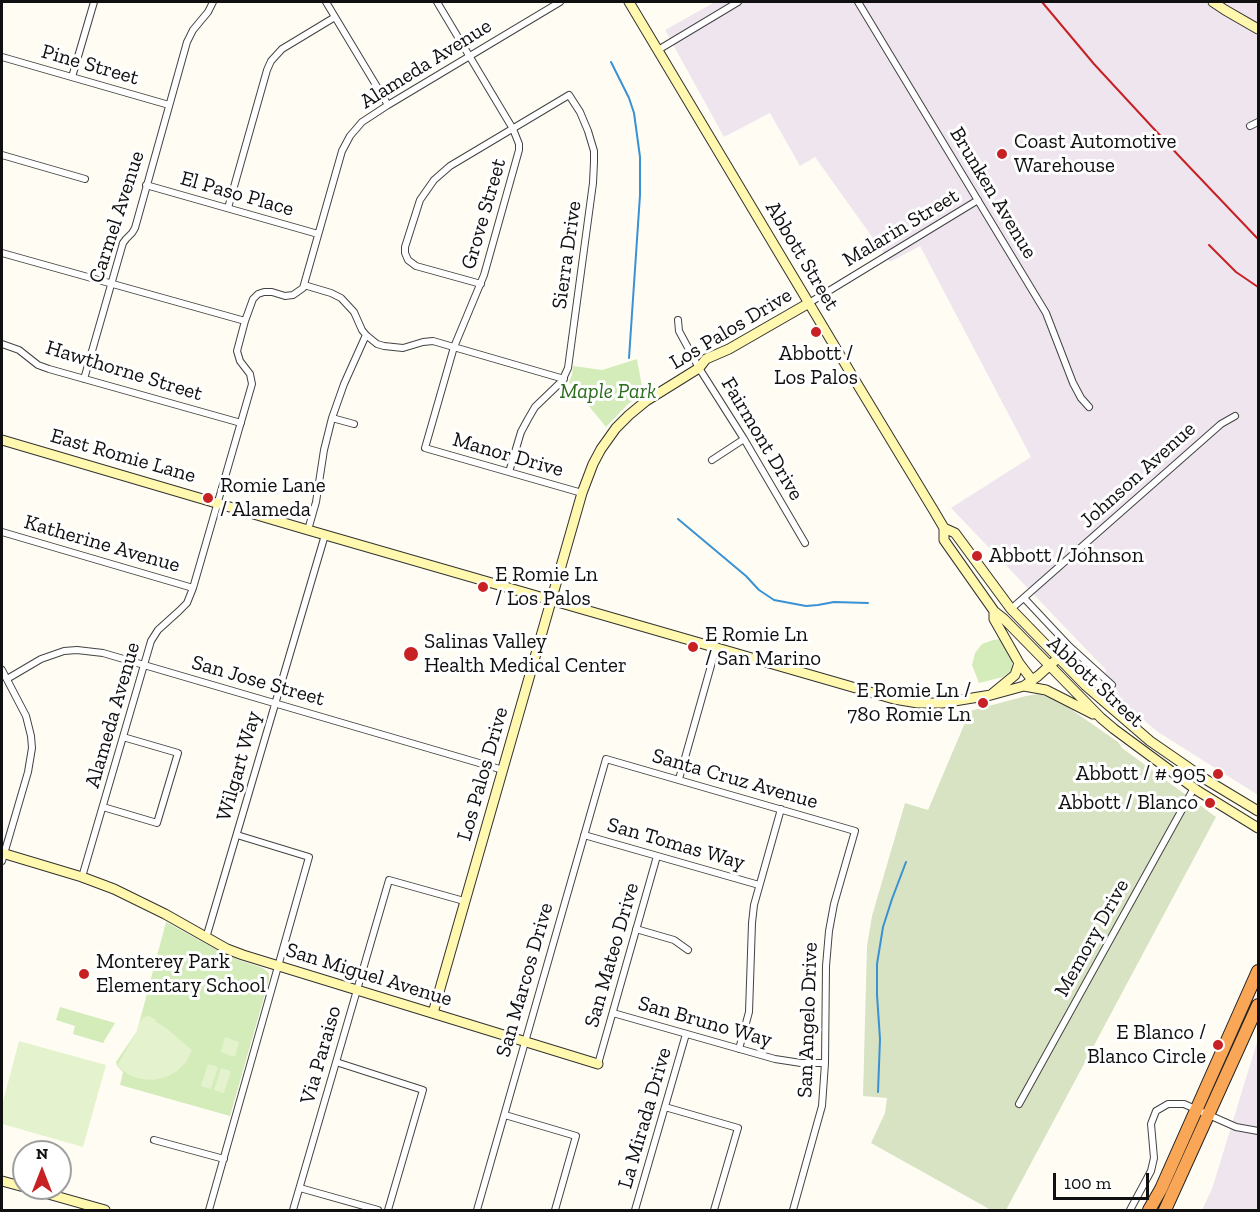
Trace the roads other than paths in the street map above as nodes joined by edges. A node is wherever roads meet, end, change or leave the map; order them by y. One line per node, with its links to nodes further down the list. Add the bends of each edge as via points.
1 (94, 2): 15 (street)
2 (213, 2): 16 (street, Carmel Avenue, via 187,42)
3 (326, 2): 10 (street)
4 (437, 2): 13 (street, Grove Street)
5 (560, 2): 13 (street, Alameda Avenue)
6 (629, 2): 12 (main road, Abbott Street)
7 (738, 2): 12 (street)
8 (858, 2): 24 (street, Brunken Avenue)
9 (1214, 2): 11 (main road)
10 (335, 17): 17 (street); 25 (street, via 282,49 271,61)
11 (1258, 29)
12 (657, 50): 31 (main road, Abbott Street)
13 (469, 56): 17 (street, Alameda Avenue); 20 (street, Grove Street)
14 (2, 57): 15 (street, Pine Street)
15 (72, 77): 16 (street, Pine Street)
16 (169, 105): 23 (street, Carmel Avenue)
17 (388, 105): 26 (street, Alameda Avenue, via 362,122 345,143)
18 (1258, 122): 19 (street)
19 (1250, 126)
20 (513, 129): 29 (street, Grove Street, via 519,154); 29 (street, via 450,166 434,180 418,206 405,247 406,257 416,266); 39 (street, Sierra Drive, via 569,95 591,140 593,183)
21 (2, 155): 22 (street)
22 (85, 179)
23 (146, 185): 25 (street, El Paso Place); 28 (street, Carmel Avenue, via 135,228 124,240)
24 (978, 200): 31 (street, Malarin Street); 40 (street, Brunken Avenue, via 1046,313 1073,383)
25 (228, 208): 26 (street, El Paso Place)
26 (318, 234): 30 (street, Alameda Avenue)
27 (2, 253): 28 (street)
28 (111, 284): 33 (street); 38 (street, Carmel Avenue)
29 (481, 284): 36 (street, Grove Street)
30 (304, 285): 33 (street, Alameda Avenue, via 293,295 258,294); 34 (street, via 340,298 354,312)
31 (809, 303): 37 (main road, Los Palos Drive, via 706,359); 52 (main road, Abbott Street)
32 (678, 320): 37 (street, Fairmont Drive, via 679,331)
33 (245, 321): 43 (street, Alameda Avenue, via 237,354 252,382)
34 (366, 336): 36 (street, via 390,348 428,341); 42 (street)
35 (2, 344): 38 (street, Hawthorne Street, via 19,350 43,367)
36 (454, 347): 39 (street); 47 (street, Grove Street)
37 (699, 368): 46 (street, Fairmont Drive); 50 (main road, Los Palos Drive, via 646,401 622,422 597,457)
38 (84, 379): 43 (street, Hawthorne Street)
39 (564, 379): 49 (street, via 531,413)
40 (1089, 407)
41 (1235, 416): 58 (street, Johnson Avenue, via 1221,424)
42 (332, 418): 44 (street); 53 (street)
43 (241, 423): 51 (street, Alameda Avenue)
44 (354, 424)
45 (2, 440): 51 (main road, East Romie Lane)
46 (744, 440): 48 (street); 56 (street, Fairmont Drive)
47 (425, 448): 49 (street, Manor Drive)
48 (712, 460)
49 (509, 472): 50 (street, Manor Drive)
50 (582, 493): 59 (main road, Los Palos Drive)
51 (218, 503): 53 (main road, East Romie Lane); 57 (street, Alameda Avenue)
52 (944, 528): 60 (main road, Abbott Street, via 955,533); 61 (main road, Abbott Street, via 944,540)
53 (308, 530): 55 (main road, East Romie Lane)
54 (2, 532): 57 (street, Katherine Avenue)
55 (325, 535): 59 (main road, East Romie Lane); 72 (street, Wilgart Way)
56 (805, 543)
57 (193, 588): 65 (street, Alameda Avenue, via 189,600 154,634)
58 (1024, 598): 60 (street, Johnson Avenue); 70 (street)
59 (551, 600): 62 (main road, East Romie Lane); 76 (main road, Los Palos Drive)
60 (1011, 609): 63 (main road, Abbott Street)
61 (994, 611): 64 (main road, via 994,619); 66 (main road, Abbott Street)
62 (716, 648): 71 (main road, East Romie Lane, via 904,701 942,703); 77 (street)
63 (1058, 658): 66 (main road, East Romie Lane); 81 (main road, Abbott Street, via 1150,741)
64 (1019, 663): 69 (main road); 71 (main road, via 1015,675)
65 (143, 665): 68 (street, San Jose Street, via 103,653 64,651 40,659); 72 (street, San Jose Street); 74 (street, Alameda Avenue)
66 (1050, 666): 69 (main road, East Romie Lane); 73 (main road, Abbott Street)
67 (2, 670): 68 (street)
68 (7, 679): 86 (street, via 26,716 32,748)
69 (1028, 683): 71 (main road, East Romie Lane); 73 (main road)
70 (1112, 685)
71 (991, 694)
72 (274, 704): 76 (street, San Jose Street); 84 (street, Wilgart Way)
73 (1101, 718): 78 (main road, Abbott Street)
74 (123, 737): 79 (street, Alameda Avenue); 79 (street, via 178,753 157,823)
75 (606, 759): 77 (street, Santa Cruz Avenue); 85 (street, San Marcos Drive)
76 (503, 770): 90 (main road, Los Palos Drive)
77 (679, 779): 80 (street, Santa Cruz Avenue)
78 (1194, 788): 82 (main road, Abbott Street); 106 (street, Memory Drive)
79 (103, 807): 88 (street, Alameda Avenue)
80 (781, 809): 83 (street, Santa Cruz Avenue); 89 (street)
81 (1258, 812)
82 (1258, 828)
83 (855, 831): 104 (street, San Angelo Drive, via 829,931)
84 (237, 835): 92 (street, Wilgart Way); 94 (street, via 309,857)
85 (584, 835): 87 (street, San Tomas Way); 101 (street, San Marcos Drive)
86 (2, 856): 88 (main road, San Miguel Avenue)
87 (657, 856): 89 (street, San Tomas Way); 91 (street, San Mateo Drive)
88 (82, 877): 92 (main road, San Miguel Avenue, via 136,900)
89 (759, 885): 102 (street, via 752,923 748,1012)
90 (464, 902): 96 (street, Via Paraiso, via 388,880); 98 (main road, Los Palos Drive)
91 (636, 929): 93 (street, via 674,940); 99 (street, San Mateo Drive)
92 (207, 938): 94 (main road, San Miguel Avenue, via 226,949)
93 (688, 950)
94 (278, 966): 96 (main road, San Miguel Avenue); 113 (street)
95 (1258, 971): 108 (highway)
96 (357, 989): 98 (main road, San Miguel Avenue); 103 (street, Via Paraiso)
97 (1258, 1005): 110 (highway)
98 (433, 1013): 101 (main road, San Miguel Avenue)
99 (613, 1013): 100 (street, San Bruno Way); 105 (street, San Mateo Drive)
100 (686, 1034): 102 (street, San Bruno Way); 107 (street, La Mirada Drive)
101 (525, 1042): 105 (main road, San Miguel Avenue); 109 (street, San Marcos Drive)
102 (739, 1049): 104 (street, San Bruno Way, via 788,1061)
103 (336, 1062): 114 (street, Via Paraiso); 120 (street, via 423,1090)
104 (825, 1063): 125 (street, San Angelo Drive, via 820,1113)
105 (598, 1064)
106 (1019, 1104)
107 (664, 1107): 123 (street, La Mirada Drive); 124 (street, via 738,1128)
108 (1196, 1109): 110 (street); 126 (street, via 1168,1104 1156,1111 1151,1124 1151,1171); 127 (highway)
109 (504, 1115): 121 (street, San Marcos Drive); 122 (street, via 576,1136)
110 (1208, 1115): 111 (street); 128 (highway)
111 (1258, 1131)
112 (154, 1140): 113 (street)
113 (224, 1159): 117 (street)
114 (300, 1188): 118 (street, Via Paraiso); 119 (street)
115 (69, 1200): 116 (main road)
116 (105, 1210)
117 (208, 1210)
118 (293, 1210)
119 (378, 1210)
120 (388, 1210)
121 (477, 1210)
122 (555, 1210)
123 (635, 1210)
124 (714, 1210)
125 (793, 1210)
126 (1130, 1210)
127 (1149, 1210)
128 (1165, 1210)

